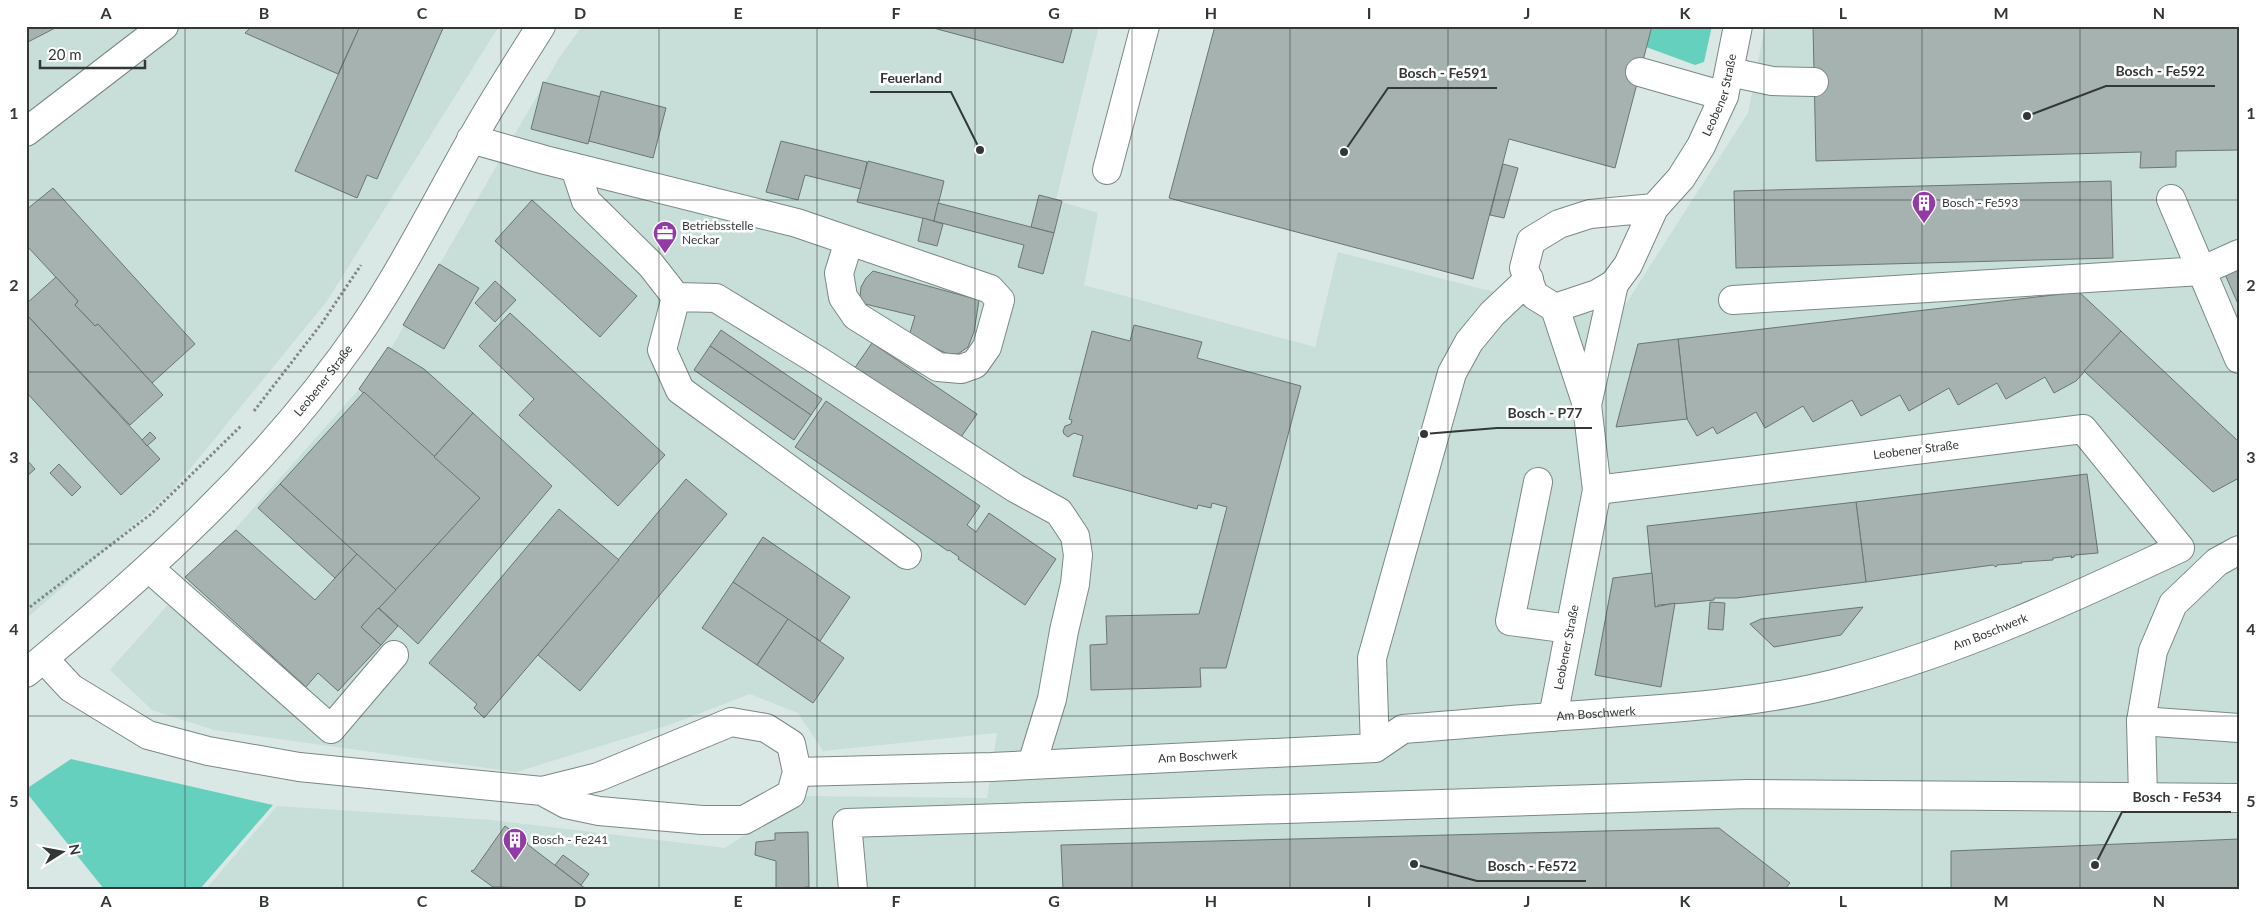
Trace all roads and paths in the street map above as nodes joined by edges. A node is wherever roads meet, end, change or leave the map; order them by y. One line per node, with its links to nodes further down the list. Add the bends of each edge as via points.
1 (164, 26): 8 (street)
2 (541, 26): 9 (street, Leobener Straße)
3 (1145, 26): 11 (street)
4 (1738, 26): 7 (street, Leobener Straße)
5 (1640, 72): 7 (street)
6 (1814, 82): 7 (street)
7 (1727, 84): 13 (street, Leobener Straße, via 1701,146 1681,178)
8 (26, 132)
9 (471, 139): 10 (street); 30 (street, Leobener Straße, via 426,224 364,326 291,424 204,516)
10 (575, 168): 14 (street, via 797,222); 20 (street, via 586,201 651,265)
11 (1107, 170)
12 (2171, 199): 17 (street)
13 (1654, 208): 18 (street, via 1590,214 1559,224 1531,241 1524,268); 19 (street, Leobener Straße, via 1628,265)
14 (849, 241): 14 (street, via 990,289 1000,300 986,347 975,364 961,369 938,367 856,316 843,297 839,273)
15 (2239, 254): 17 (street)
16 (365, 260): 31 (path, via 322,323 248,419 151,514)
17 (2202, 271): 21 (street); 23 (street)
18 (1529, 279): 22 (street, via 1534,295); 38 (street, via 1492,314 1469,342 1452,373 1372,658)
19 (1614, 284): 22 (street, Leobener Straße, via 1597,294); 24 (street, Leobener Straße)
20 (676, 297): 29 (street, via 662,350 680,390); 39 (street, via 716,298 1015,488 1059,512 1075,536 1078,555 1075,584 1052,699)
21 (1733, 300)
22 (1554, 308): 24 (street, Leobener Straße)
23 (2239, 360)
24 (1587, 405): 26 (street, Leobener Straße)
25 (1538, 482): 32 (street, via 1510,621)
26 (1597, 490): 27 (street, Leobener Straße, via 2083,429); 32 (street, Leobener Straße)
27 (2180, 548): 35 (street, Am Boschwerk, via 2067,601 1958,646 1845,681 1689,707)
28 (2239, 550): 36 (street, via 2217,562 2173,604 2153,651)
29 (907, 555)
30 (149, 568): 33 (street, via 331,729); 34 (street, Leobener Straße)
31 (26, 610)
32 (1570, 629): 35 (street, Leobener Straße)
33 (394, 655)
34 (35, 666): 41 (street, via 148,735 208,751 299,767)
35 (1554, 716): 38 (street, Am Boschwerk, via 1403,729)
36 (2140, 721): 37 (street); 42 (street)
37 (2239, 728)
38 (1375, 748): 39 (street, Am Boschwerk)
39 (1032, 764): 40 (street, Am Boschwerk)
40 (796, 772): 41 (street, via 791,794 744,820 702,820 600,811 566,804); 41 (street, via 791,744 766,728 731,722 598,777)
41 (542, 791)
42 (2143, 796): 43 (street); 44 (street, via 1748,794 847,823)
43 (2239, 798)
44 (853, 889)

